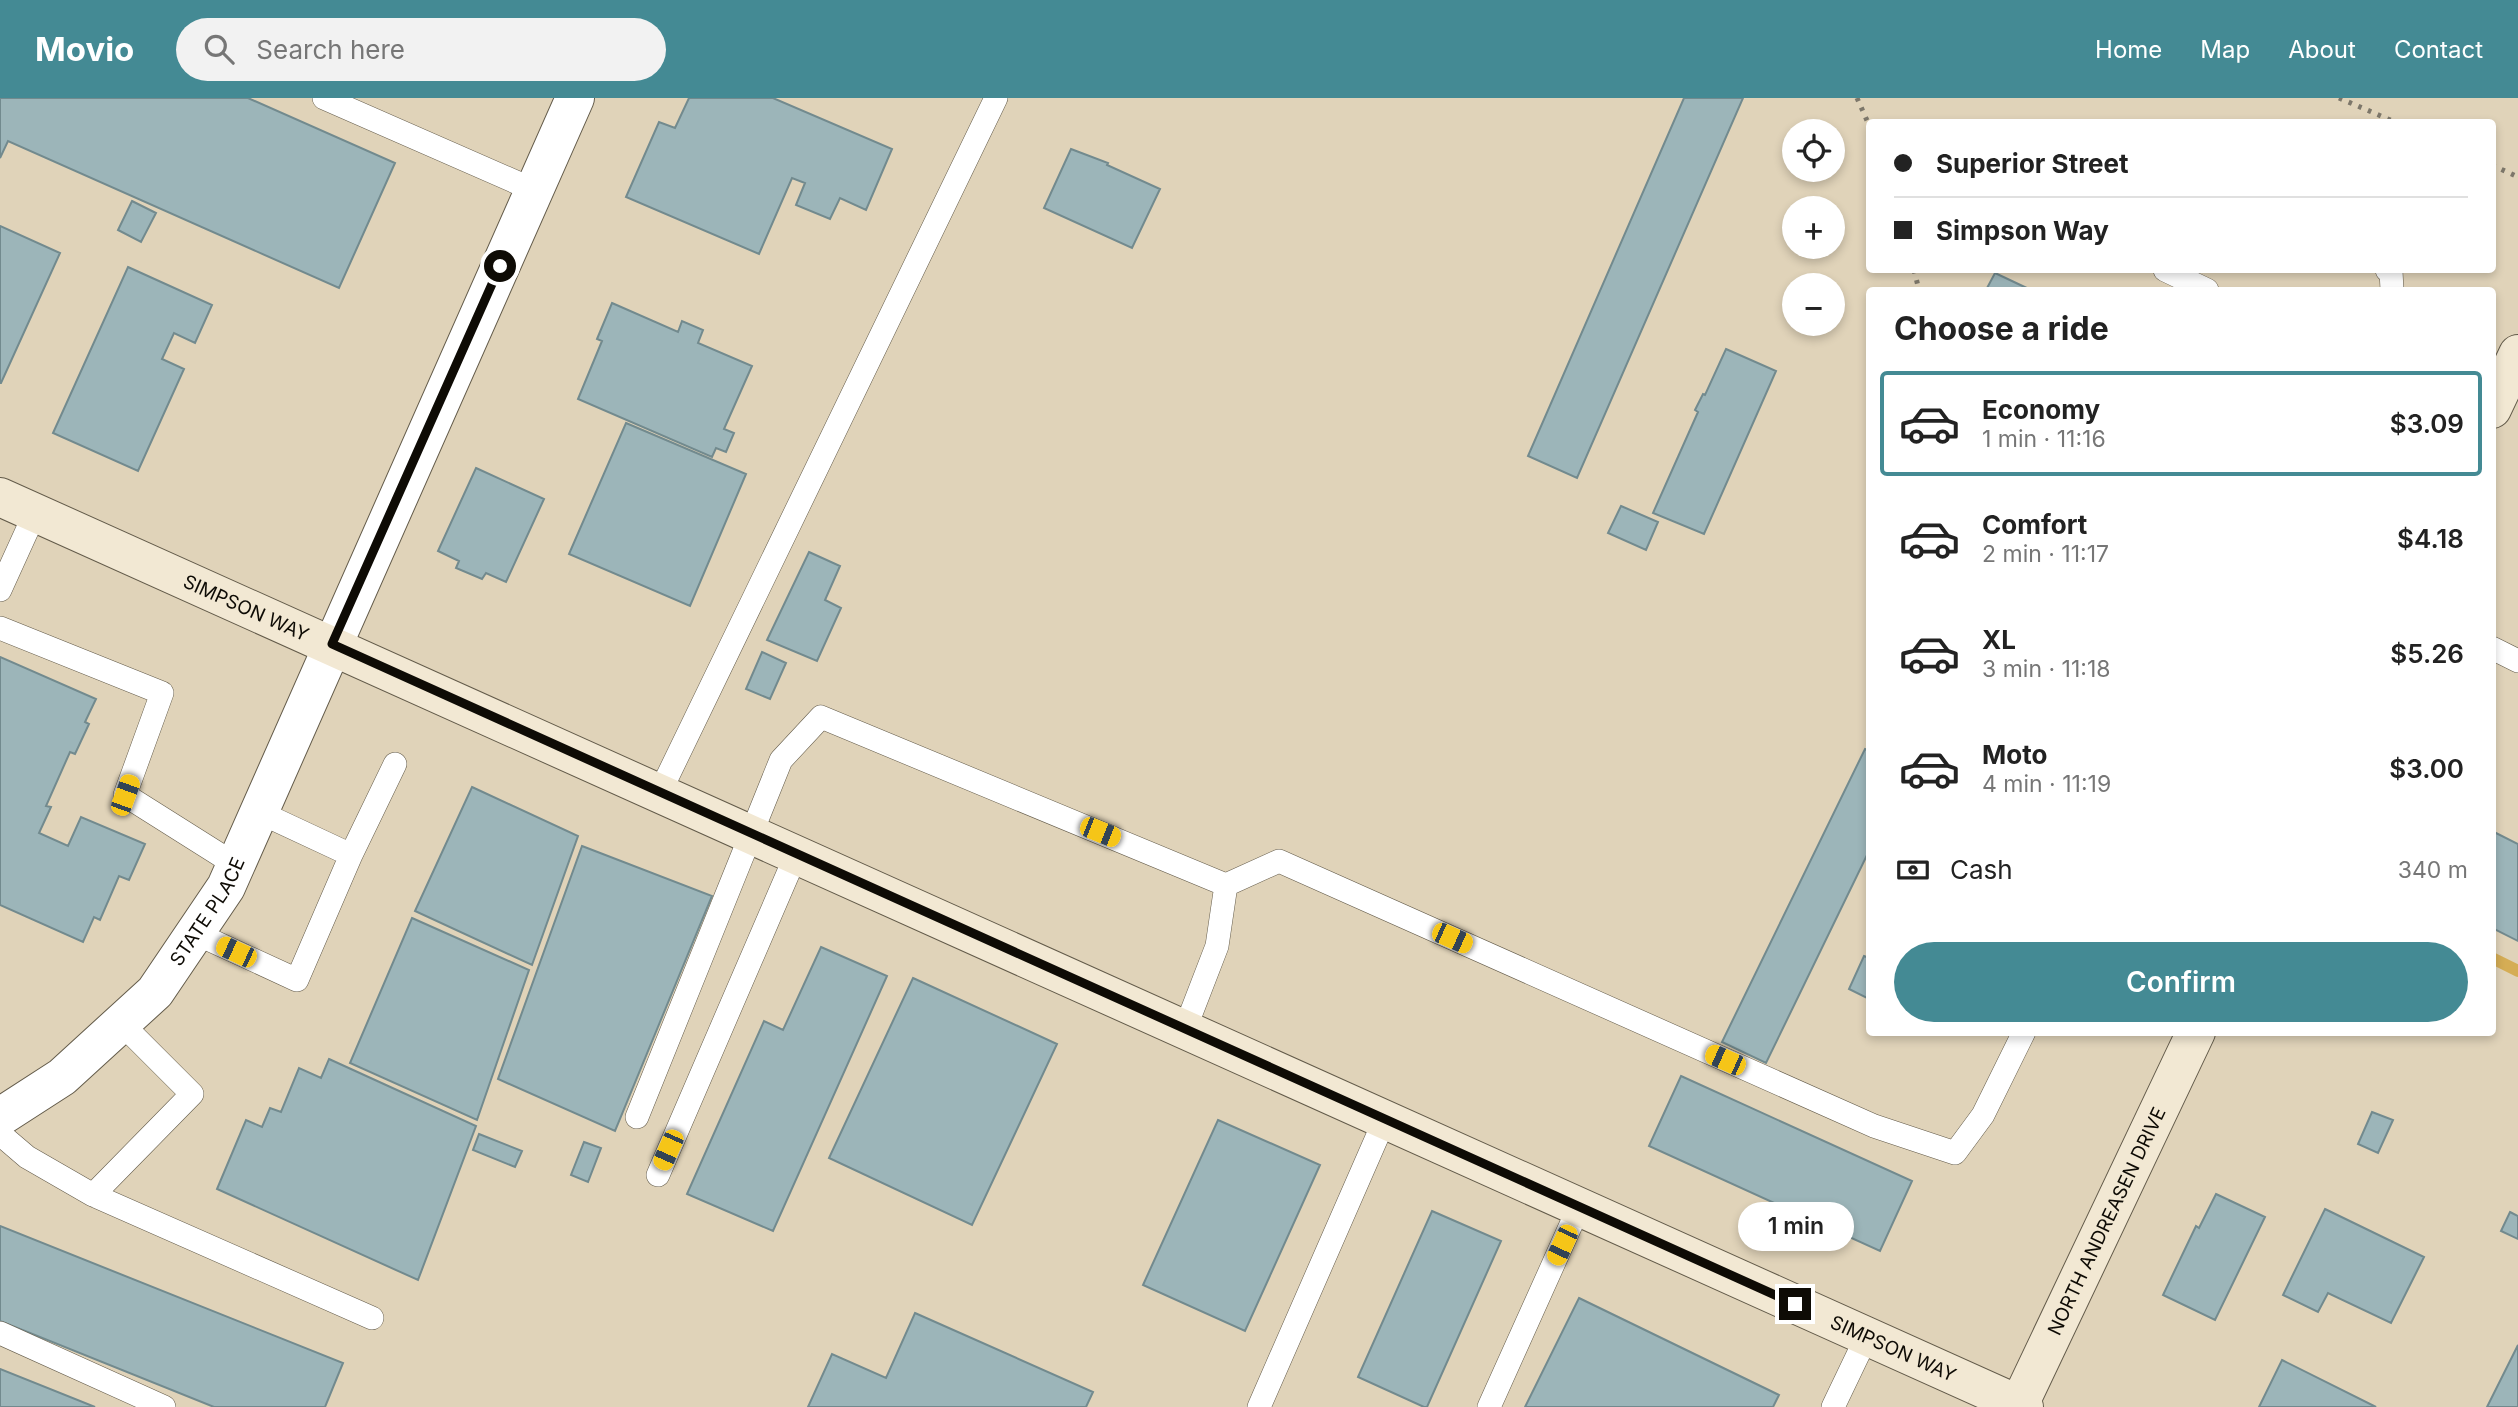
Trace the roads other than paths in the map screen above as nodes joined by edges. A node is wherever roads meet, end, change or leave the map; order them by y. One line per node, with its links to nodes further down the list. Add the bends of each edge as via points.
1 (324, 98): 4 (lane)
2 (575, 98): 4 (street, STATE PLACE)
3 (996, 98): 17 (lane)
4 (534, 190): 13 (street, STATE PLACE)
5 (2171, 273): 6 (lane)
6 (2201, 287)
7 (2518, 356): 8 (street)
8 (2496, 401)
9 (0, 497): 10 (street, SIMPSON WAY)
10 (35, 513): 11 (lane); 13 (street, SIMPSON WAY)
11 (0, 590)
12 (0, 628): 22 (lane, via 162,693 125,795)
13 (332, 644): 17 (street, SIMPSON WAY); 18 (street, STATE PLACE)
14 (2496, 650): 15 (lane)
15 (2518, 661)
16 (394, 764): 20 (lane)
17 (660, 792): 19 (street, SIMPSON WAY)
18 (259, 812): 20 (lane); 22 (street, STATE PLACE)
19 (752, 834): 21 (street, SIMPSON WAY); 23 (lane, via 781,760 821,717); 30 (lane)
20 (351, 855): 24 (lane, via 297,980)
21 (796, 855): 26 (street, SIMPSON WAY); 33 (lane)
22 (236, 865): 24 (street, STATE PLACE)
23 (1226, 885): 26 (lane, via 1217,946); 27 (lane, via 1279,861 1874,1126 1955,1153 1983,1115)
24 (195, 933): 25 (street, STATE PLACE, via 155,992)
25 (121, 1023): 29 (street, STATE PLACE, via 62,1077); 34 (lane, via 191,1094)
26 (1185, 1029): 31 (street, SIMPSON WAY)
27 (2022, 1036)
28 (2194, 1036): 39 (street, NORTH ANDREASEN DRIVE)
29 (0, 1116)
30 (637, 1117)
31 (1385, 1119): 35 (street, SIMPSON WAY); 41 (lane)
32 (0, 1134): 34 (lane, via 27,1157)
33 (658, 1175)
34 (93, 1195): 36 (lane)
35 (1580, 1207): 38 (street, SIMPSON WAY); 42 (lane)
36 (372, 1318)
37 (0, 1333): 40 (lane)
38 (1867, 1336): 39 (street, SIMPSON WAY); 43 (lane)
39 (2020, 1406)
40 (164, 1407)
41 (1259, 1407)
42 (1489, 1407)
43 (1833, 1407)

